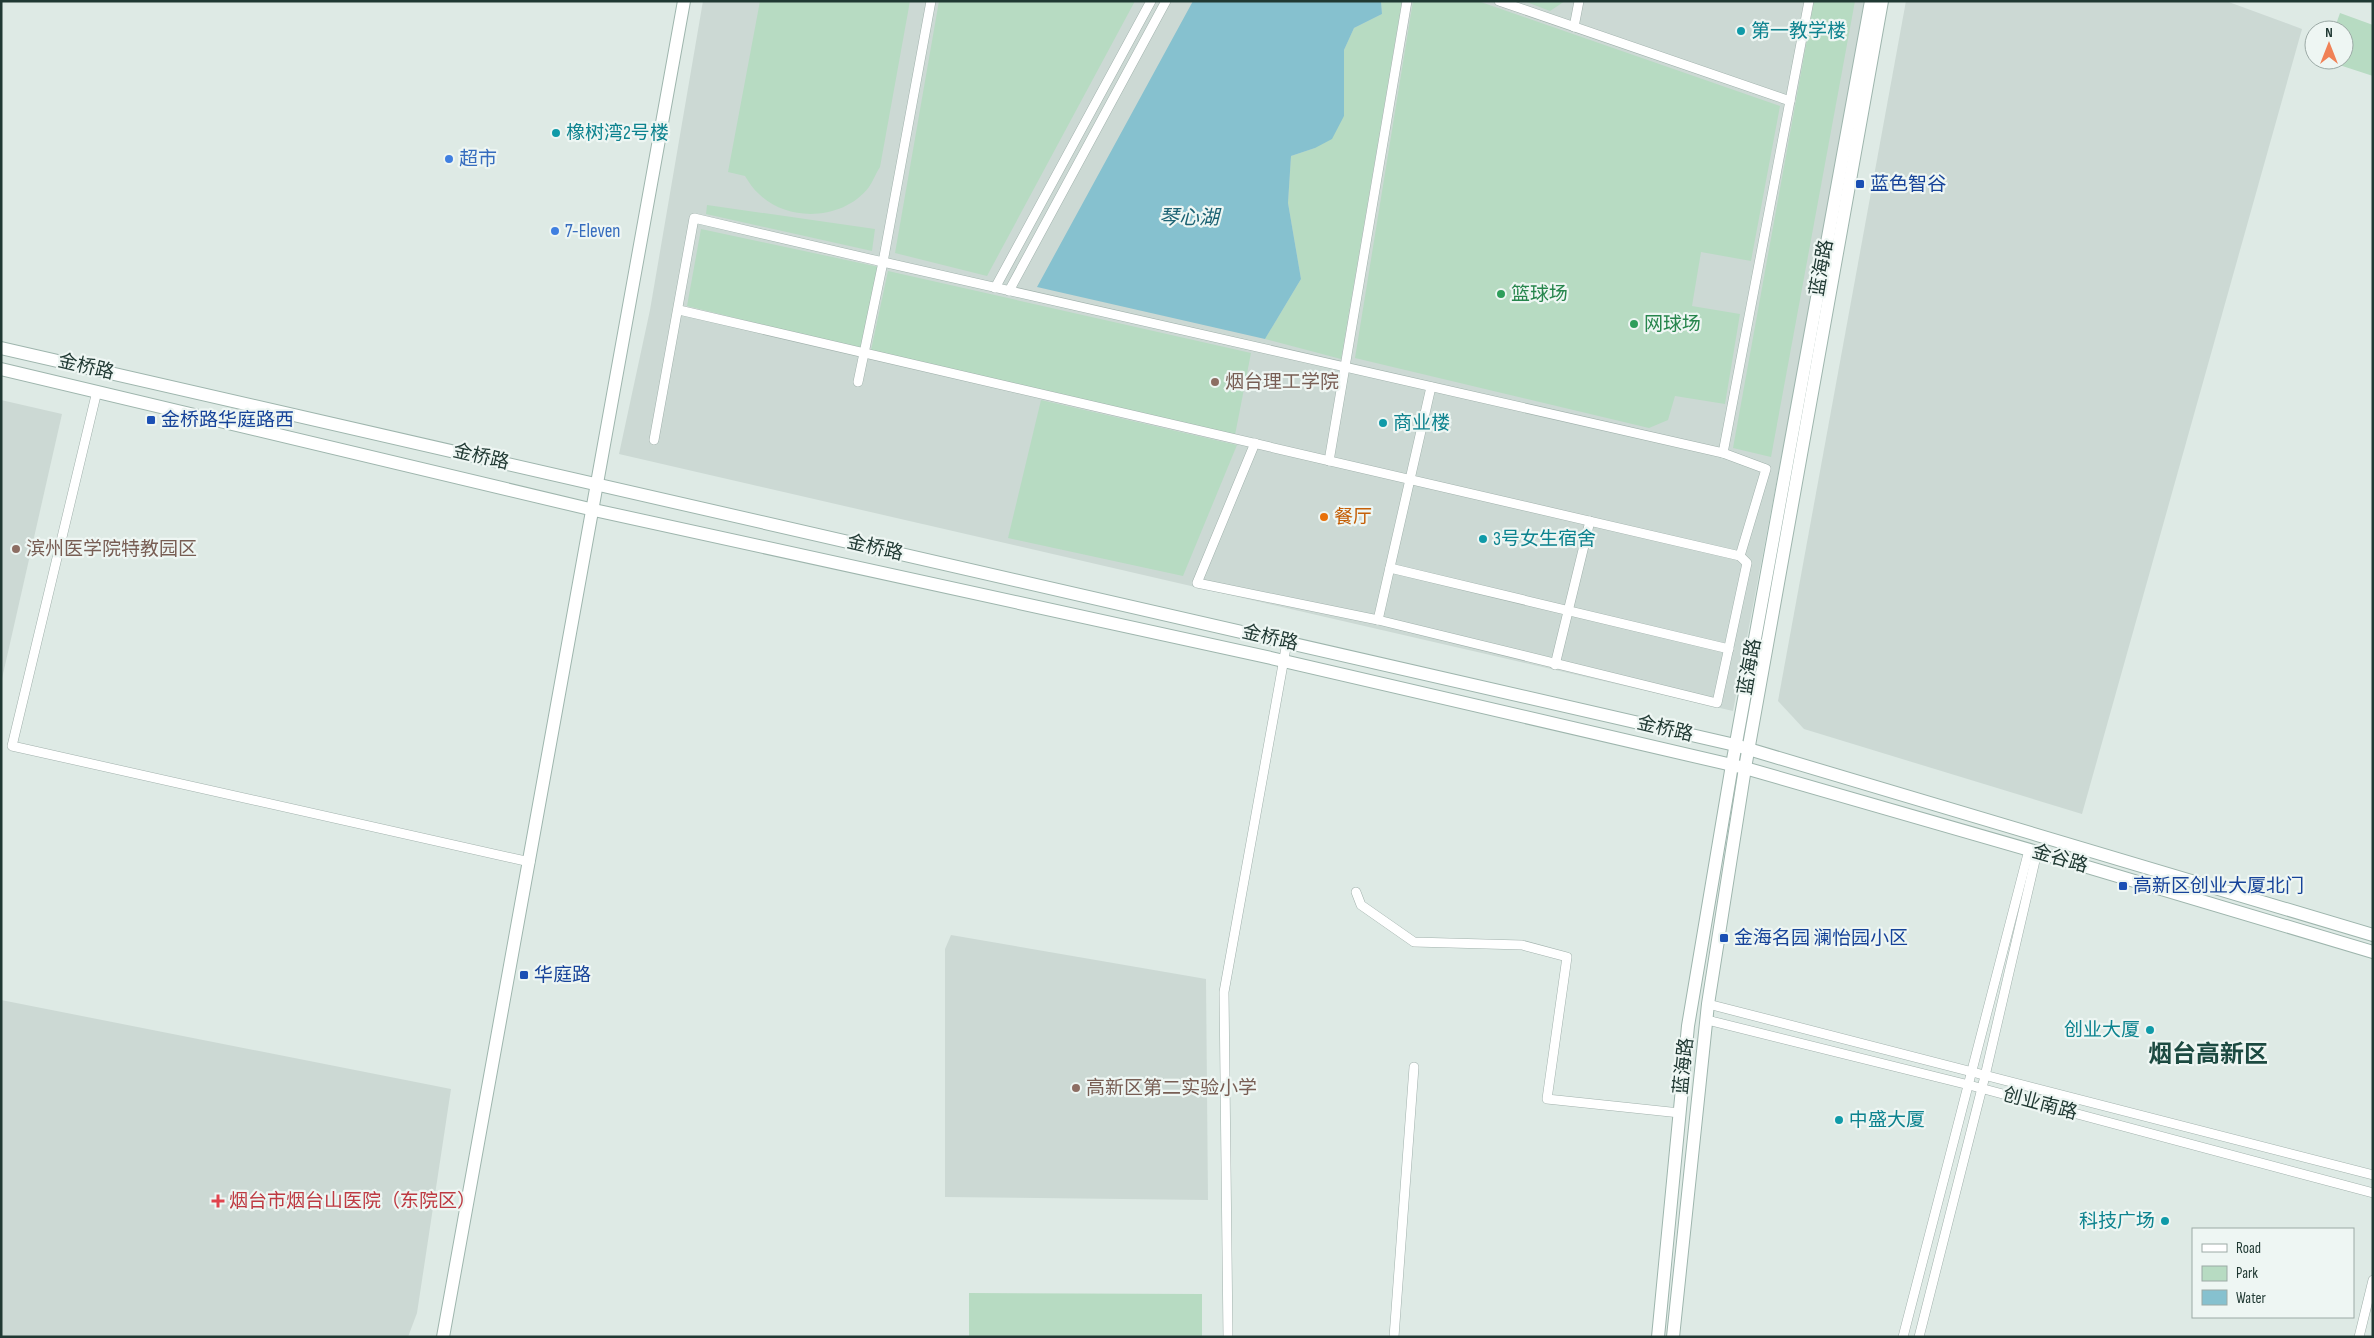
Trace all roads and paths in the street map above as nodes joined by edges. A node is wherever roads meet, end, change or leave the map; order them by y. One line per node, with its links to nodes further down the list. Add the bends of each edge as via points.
1 (684, 1): 28 (street)
2 (931, 1): 13 (street)
3 (1151, 1): 14 (street)
4 (1166, 1): 15 (street)
5 (1407, 1): 18 (street)
6 (1499, 1): 11 (street)
7 (1579, 1): 11 (street)
8 (1809, 1): 12 (street)
9 (1871, 1): 38 (street, 蓝海路)
10 (1882, 1): 39 (street, 蓝海路)
11 (1574, 27): 12 (street)
12 (1790, 101): 25 (street)
13 (883, 262): 14 (street); 16 (street, via 694,218); 20 (street)
14 (995, 288): 15 (street)
15 (1009, 291): 18 (street)
16 (680, 310): 23 (street); 24 (street)
17 (1, 348): 28 (street, 金桥路)
18 (1344, 368): 21 (street); 26 (street)
19 (1, 369): 22 (street, 金桥路)
20 (858, 382)
21 (1431, 387): 25 (street); 27 (street)
22 (97, 391): 29 (street, 金桥路); 43 (street, via 12,746)
23 (654, 440)
24 (1254, 443): 26 (street); 33 (street, via 1197,583)
25 (1723, 453): 31 (street, via 1766,469)
26 (1329, 461): 27 (street)
27 (1410, 480): 30 (street); 32 (street)
28 (599, 484): 29 (street); 34 (street, 金桥路)
29 (594, 510): 36 (street, 金桥路); 43 (street)
30 (1590, 521): 31 (street); 37 (street)
31 (1740, 556): 35 (street, via 1747,563)
32 (1390, 568): 33 (street); 35 (street)
33 (1378, 620): 37 (street)
34 (1287, 642): 36 (street); 38 (street, 金桥路)
35 (1729, 650): 37 (street, via 1717,703)
36 (1283, 661): 40 (street, 金桥路); 59 (street, via 1224,992)
37 (1556, 665)
38 (1735, 745): 39 (street, 金桥路); 40 (street, 蓝海路)
39 (1749, 749): 41 (street, 蓝海路); 45 (street, 金谷路)
40 (1732, 765): 41 (street, 金桥路); 54 (street, 蓝海路, via 1688,1026)
41 (1745, 768): 42 (street, 金谷路); 47 (street, 蓝海路)
42 (2034, 851): 46 (street, 金谷路); 50 (street); 51 (street)
43 (530, 862): 58 (street)
44 (1356, 892): 54 (street, via 1361,905 1414,942 1522,945 1567,957 1547,1099)
45 (2373, 935)
46 (2373, 952)
47 (1708, 1004): 48 (street, 蓝海路); 50 (street, 创业南路)
48 (1706, 1020): 52 (street, 创业南路); 62 (street, 蓝海路)
49 (1414, 1067): 60 (street)
50 (1972, 1073): 51 (street, 创业南路); 52 (street)
51 (1985, 1076): 53 (street); 55 (street, 创业南路)
52 (1969, 1085): 53 (street, 创业南路); 63 (street)
53 (1982, 1089): 56 (street, 创业南路); 64 (street)
54 (1680, 1113): 61 (street, 蓝海路)
55 (2373, 1175)
56 (2373, 1193)
57 (2373, 1280): 65 (street)
58 (443, 1337)
59 (1228, 1337)
60 (1394, 1337)
61 (1658, 1337)
62 (1673, 1337)
63 (1903, 1337)
64 (1919, 1337)
65 (2359, 1337)

